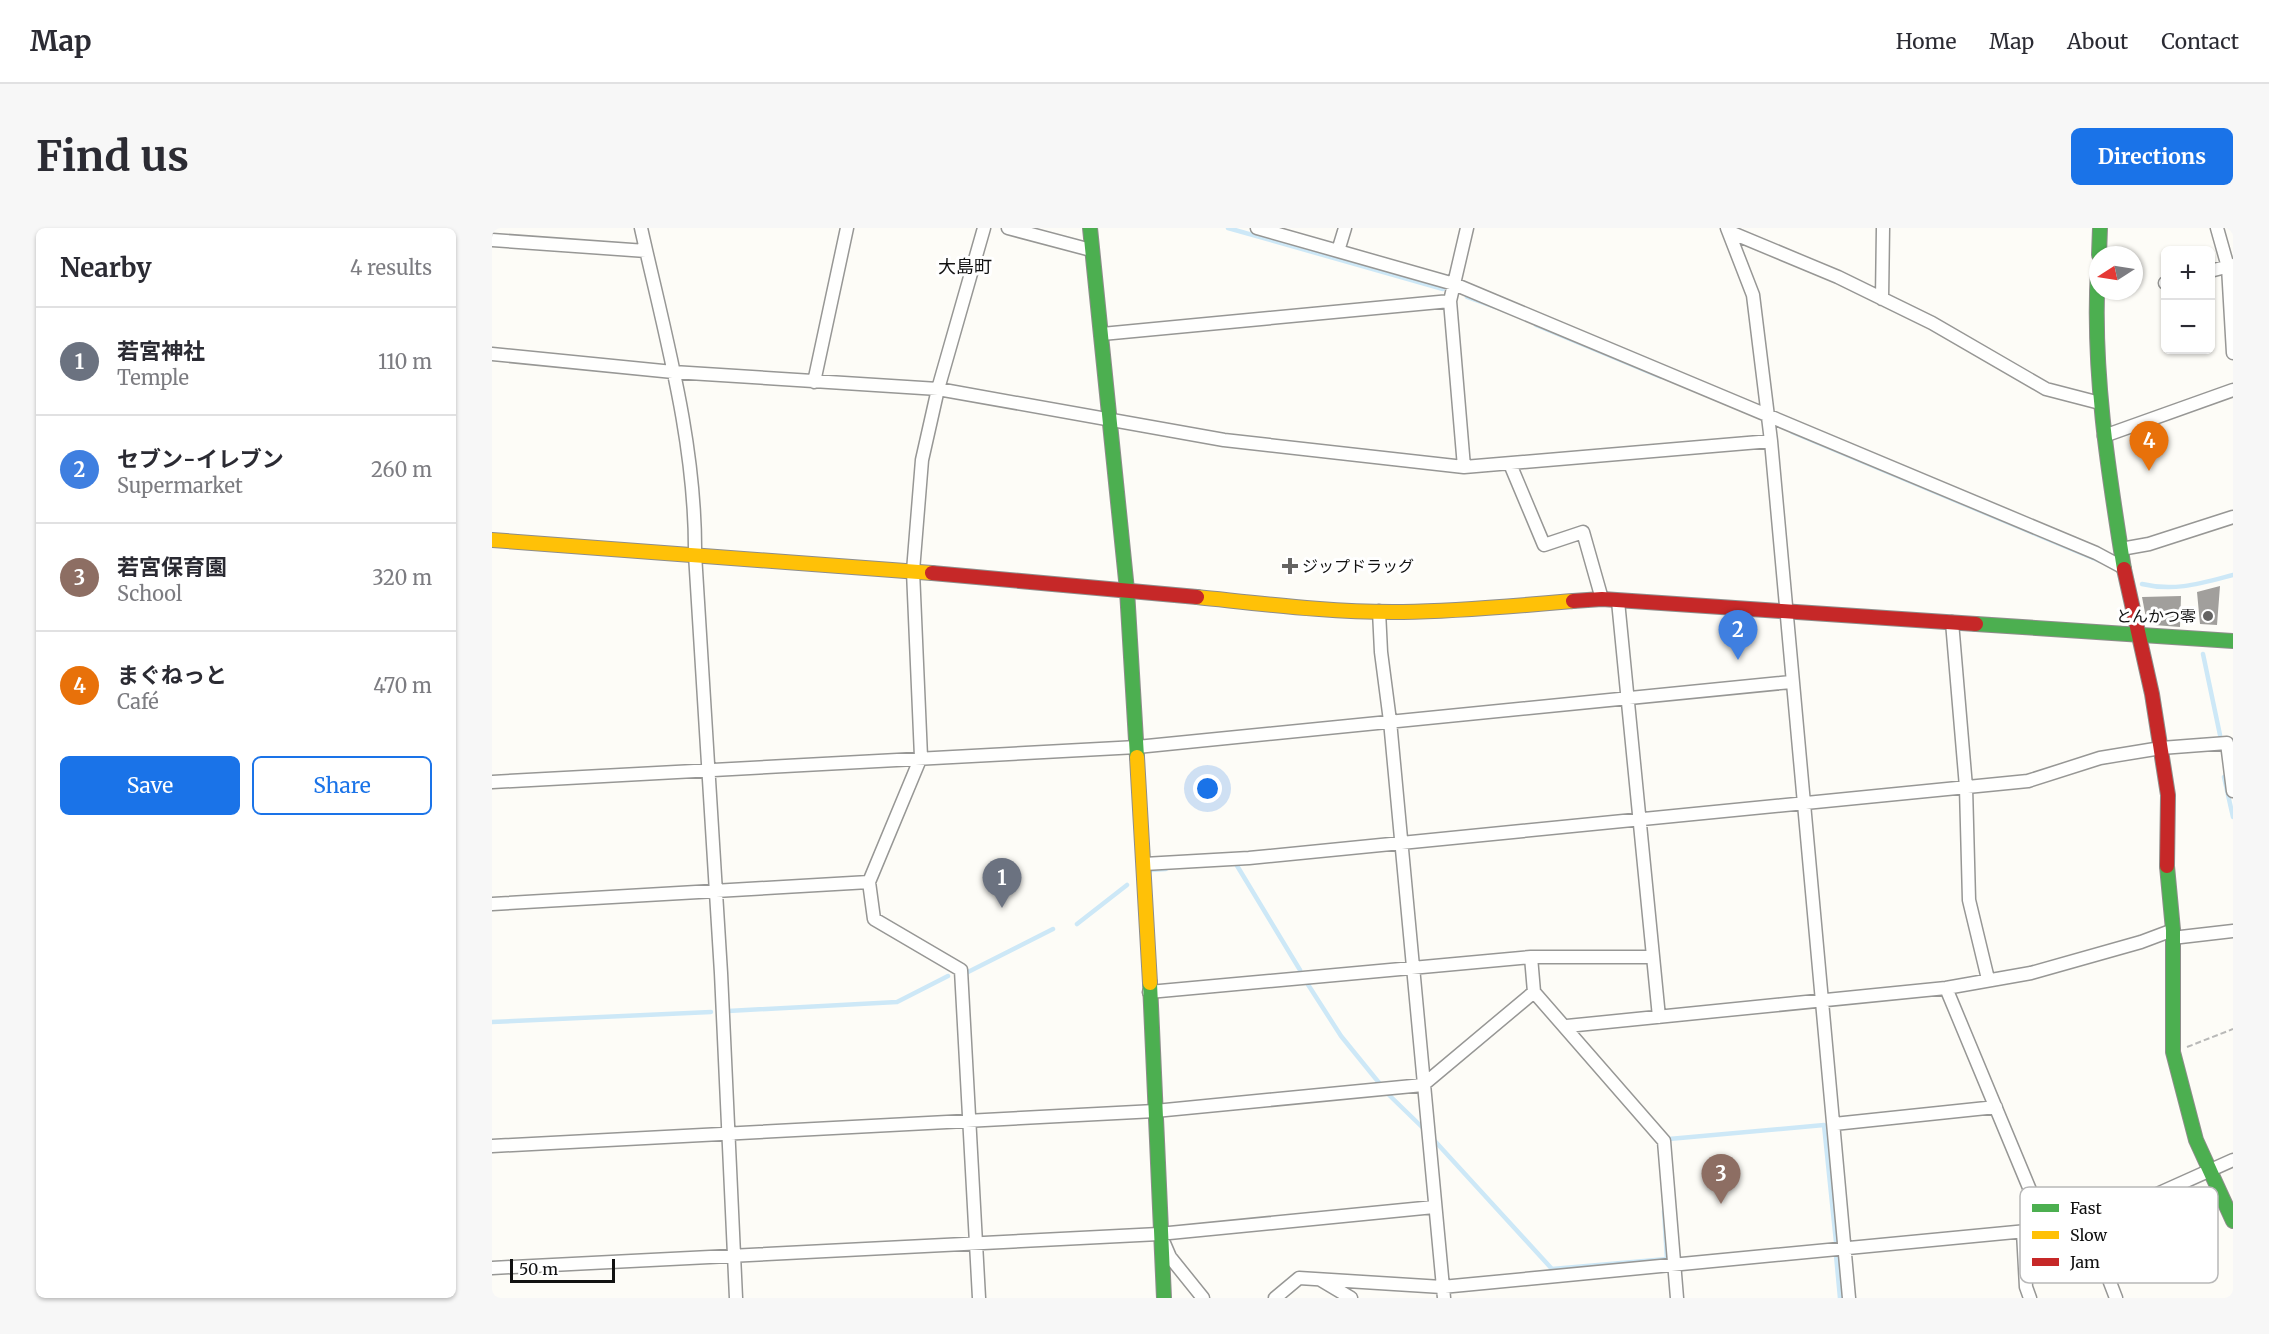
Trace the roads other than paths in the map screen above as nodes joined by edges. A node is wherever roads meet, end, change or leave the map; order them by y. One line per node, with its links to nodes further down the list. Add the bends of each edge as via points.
1 (641, 228): 17 (street)
2 (847, 228): 29 (street)
3 (976, 228): 4 (street)
4 (984, 228): 30 (street)
5 (1008, 228): 16 (street)
6 (1090, 228): 16 (street)
7 (1257, 228): 18 (street)
8 (1345, 228): 18 (street)
9 (1467, 228): 21 (street)
10 (1883, 228): 22 (street)
11 (2100, 228): 15 (street)
12 (2217, 228): 19 (street)
13 (1728, 230): 22 (street); 33 (street, via 1753,295)
14 (492, 240): 17 (street)
15 (2099, 246)
16 (1091, 250): 25 (street)
17 (646, 251): 28 (street)
18 (1338, 251): 21 (street)
19 (2230, 266): 20 (street); 26 (street)
20 (2215, 270)
21 (1454, 284): 24 (street); 33 (street)
22 (1882, 299): 32 (street, via 1932,323 2046,389)
23 (2096, 300): 32 (street)
24 (1450, 301): 25 (street); 38 (street)
25 (1102, 334): 34 (street)
26 (2233, 353)
27 (492, 354): 28 (street)
28 (673, 372): 29 (street); 42 (street, via 696,511)
29 (814, 382): 30 (street)
30 (938, 389): 34 (street); 44 (street, via 922,460)
31 (2233, 390): 35 (street)
32 (2100, 404): 35 (street)
33 (1767, 416): 36 (street); 43 (street)
34 (1108, 420): 38 (street, via 1224,440); 45 (street)
35 (2104, 436): 41 (street)
36 (1771, 441): 37 (street); 48 (street)
37 (1510, 464): 38 (street); 46 (street, via 1544,545 1583,532)
38 (1464, 467)
39 (2233, 517): 41 (street)
40 (492, 540): 42 (street)
41 (2121, 549): 43 (street)
42 (696, 554): 44 (street); 59 (street)
43 (2124, 568): 51 (street)
44 (913, 571): 45 (street); 58 (street)
45 (1127, 590): 49 (street); 56 (street)
46 (1602, 599): 47 (street); 49 (street, via 1485,609)
47 (1618, 601): 48 (street); 54 (street)
48 (1785, 610): 50 (street); 53 (street)
49 (1379, 611): 55 (street)
50 (1952, 622): 51 (street); 61 (street)
51 (2139, 634): 52 (street); 57 (street)
52 (2233, 641)
53 (1791, 682): 54 (street); 63 (street)
54 (1627, 699): 55 (street); 64 (street)
55 (1390, 721): 56 (street); 65 (street)
56 (1137, 747): 58 (street); 66 (street)
57 (2161, 748): 61 (street, via 2100,758 2028,781); 62 (street, via 2227,742); 71 (street, via 2168,795 2166,850)
58 (921, 757): 59 (street); 67 (street)
59 (709, 771): 60 (street); 68 (street)
60 (492, 782)
61 (1966, 787): 63 (street); 75 (street, via 1969,900)
62 (2233, 791)
63 (1803, 804): 64 (street); 79 (street)
64 (1639, 819): 65 (street); 73 (street)
65 (1402, 842): 66 (street); 74 (street)
66 (1144, 864): 77 (street)
67 (869, 882): 68 (street); 85 (street, via 874,919 961,969)
68 (716, 892): 69 (street); 87 (street)
69 (492, 904)
70 (2233, 931): 71 (street)
71 (2173, 934): 75 (street, via 2031,973); 90 (street, via 2173,1052 2187,1110)
72 (1531, 957): 73 (street); 74 (street); 78 (street)
73 (1653, 957): 80 (street)
74 (1413, 967): 77 (street); 82 (street)
75 (1988, 979): 76 (street)
76 (1946, 988): 79 (street); 83 (street)
77 (1149, 992): 84 (street)
78 (1534, 992): 81 (street); 82 (street)
79 (1821, 1001): 80 (street); 86 (street)
80 (1659, 1017): 81 (street)
81 (1567, 1026): 102 (street, via 1664,1141)
82 (1424, 1085): 84 (street); 95 (street)
83 (1996, 1107): 86 (street); 91 (street)
84 (1155, 1111): 85 (street); 98 (street)
85 (971, 1123): 87 (street); 99 (street)
86 (1834, 1124): 100 (street)
87 (729, 1134): 88 (street); 101 (street)
88 (492, 1146)
89 (2233, 1160): 90 (street)
90 (2209, 1172): 92 (street); 93 (street)
91 (2029, 1187)
92 (2175, 1187)
93 (2216, 1187)
94 (2218, 1190): 96 (street)
95 (1434, 1207): 98 (street); 107 (street)
96 (2233, 1221)
97 (2020, 1232): 100 (street)
98 (1159, 1234): 99 (street); 110 (street); 111 (street, via 1170,1257)
99 (976, 1243): 101 (street); 109 (street)
100 (1845, 1248): 102 (street); 115 (street)
101 (735, 1254): 103 (street); 108 (street)
102 (1674, 1264): 107 (street); 114 (street)
103 (492, 1268)
104 (1319, 1279): 107 (street); 112 (street, via 1299,1278); 113 (street)
105 (2026, 1283): 116 (street)
106 (2110, 1283): 117 (street)
107 (1443, 1292)
108 (736, 1298)
109 (979, 1298)
110 (1164, 1298)
111 (1203, 1298)
112 (1275, 1298)
113 (1351, 1298)
114 (1677, 1298)
115 (1850, 1298)
116 (2030, 1298)
117 (2116, 1298)

